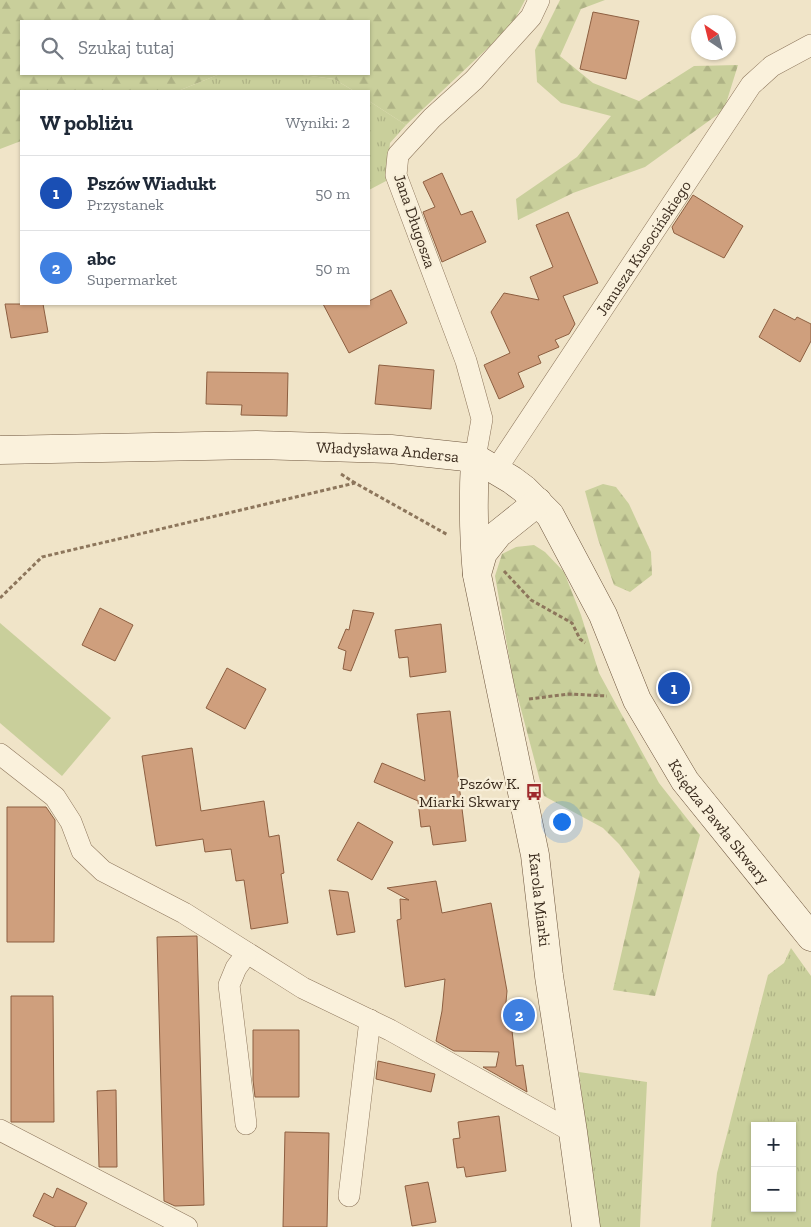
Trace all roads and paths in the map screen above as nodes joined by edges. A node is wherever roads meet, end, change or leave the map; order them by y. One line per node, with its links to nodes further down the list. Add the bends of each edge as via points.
1 (540, 0): 4 (street, Jana Długosza, via 531,18 398,155 396,175 466,362 482,420)
2 (811, 45): 4 (street, Janusza Kusocińskiego, via 772,66 751,85)
3 (0, 450): 4 (main road, Władysława Andersa, via 257,445 391,449)
4 (485, 464): 5 (main road, Władysława Andersa); 6 (main road, Karola Miarki, via 473,501)
5 (538, 502): 6 (main road, via 498,534); 10 (main road, Władysława Andersa, via 550,515 603,615)
6 (478, 561): 7 (path, via 355,483 42,557); 8 (path, via 498,565 531,600 572,623); 11 (main road, Karola Miarki)
7 (0, 598)
8 (587, 645)
9 (608, 696): 11 (path, via 569,694)
10 (637, 700): 13 (main road, Księdza Pawła Skwary, via 685,781)
11 (504, 706): 18 (main road, Karola Miarki, via 535,855 549,976)
12 (0, 754): 14 (street, via 55,797 71,822 82,850 103,871 184,913)
13 (811, 937)
14 (247, 953): 15 (street, via 303,988); 16 (street, via 229,985)
15 (370, 1020): 18 (street); 19 (street)
16 (246, 1124)
17 (0, 1130): 20 (street)
18 (573, 1132): 21 (main road, Karola Miarki)
19 (349, 1196)
20 (187, 1227)
21 (586, 1227)

